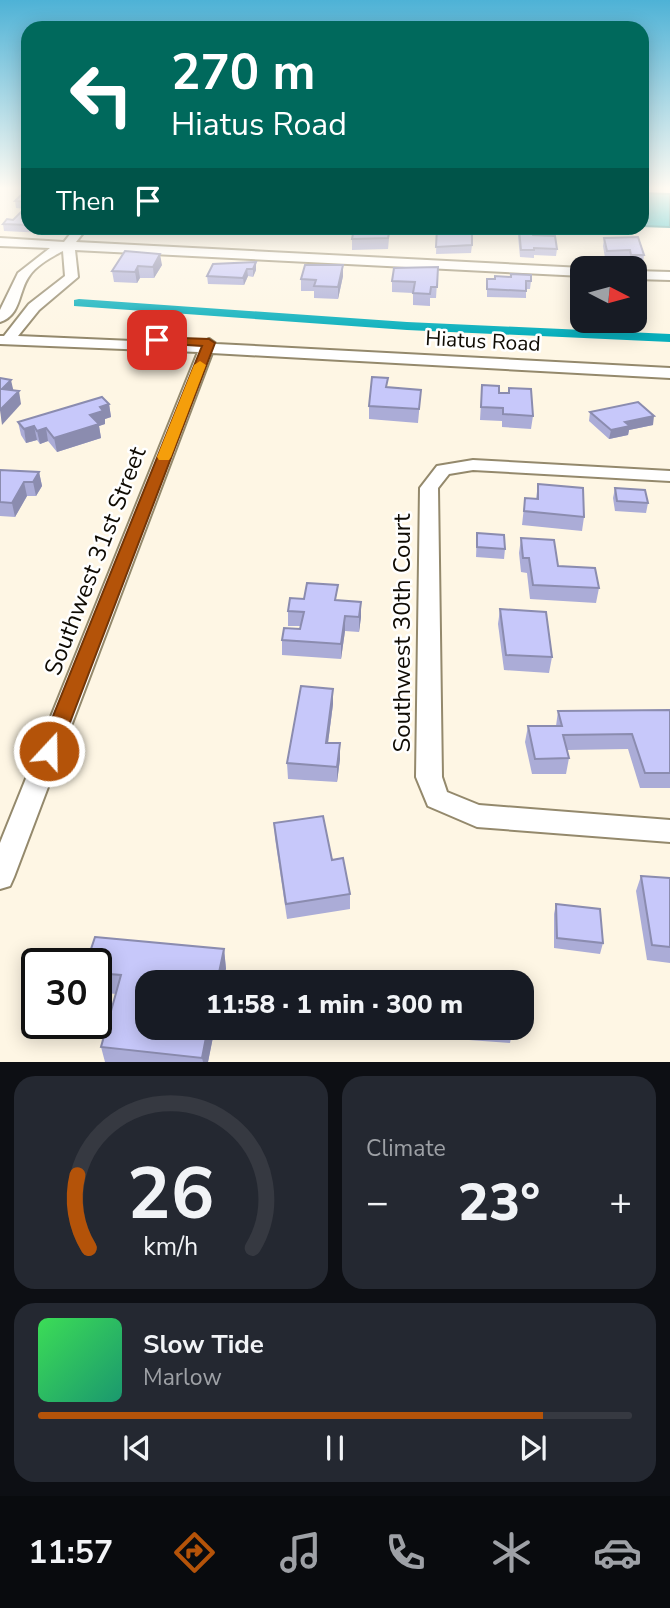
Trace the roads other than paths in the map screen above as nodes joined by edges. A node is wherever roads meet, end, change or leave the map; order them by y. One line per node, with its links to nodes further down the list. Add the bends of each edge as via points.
1 (75, 237): 3 (street)
2 (0, 242): 3 (street)
3 (67, 248): 4 (street); 5 (street, via 55,250); 6 (street); 9 (street, via 72,276)
4 (52, 268): 5 (street); 9 (street)
5 (27, 270): 10 (street, via 19,279 11,306)
6 (570, 271)
7 (648, 275): 8 (street)
8 (670, 276)
9 (54, 292): 11 (street)
10 (0, 318)
11 (5, 336): 12 (street, Hiatus Road)
12 (207, 346): 13 (street, Hiatus Road); 16 (street, Southwest 31st Street)
13 (670, 373)
14 (670, 476): 15 (street, Southwest 30th Court, via 473,465 443,470 429,488 429,777 437,799 477,816)
15 (670, 831)
16 (0, 877)

